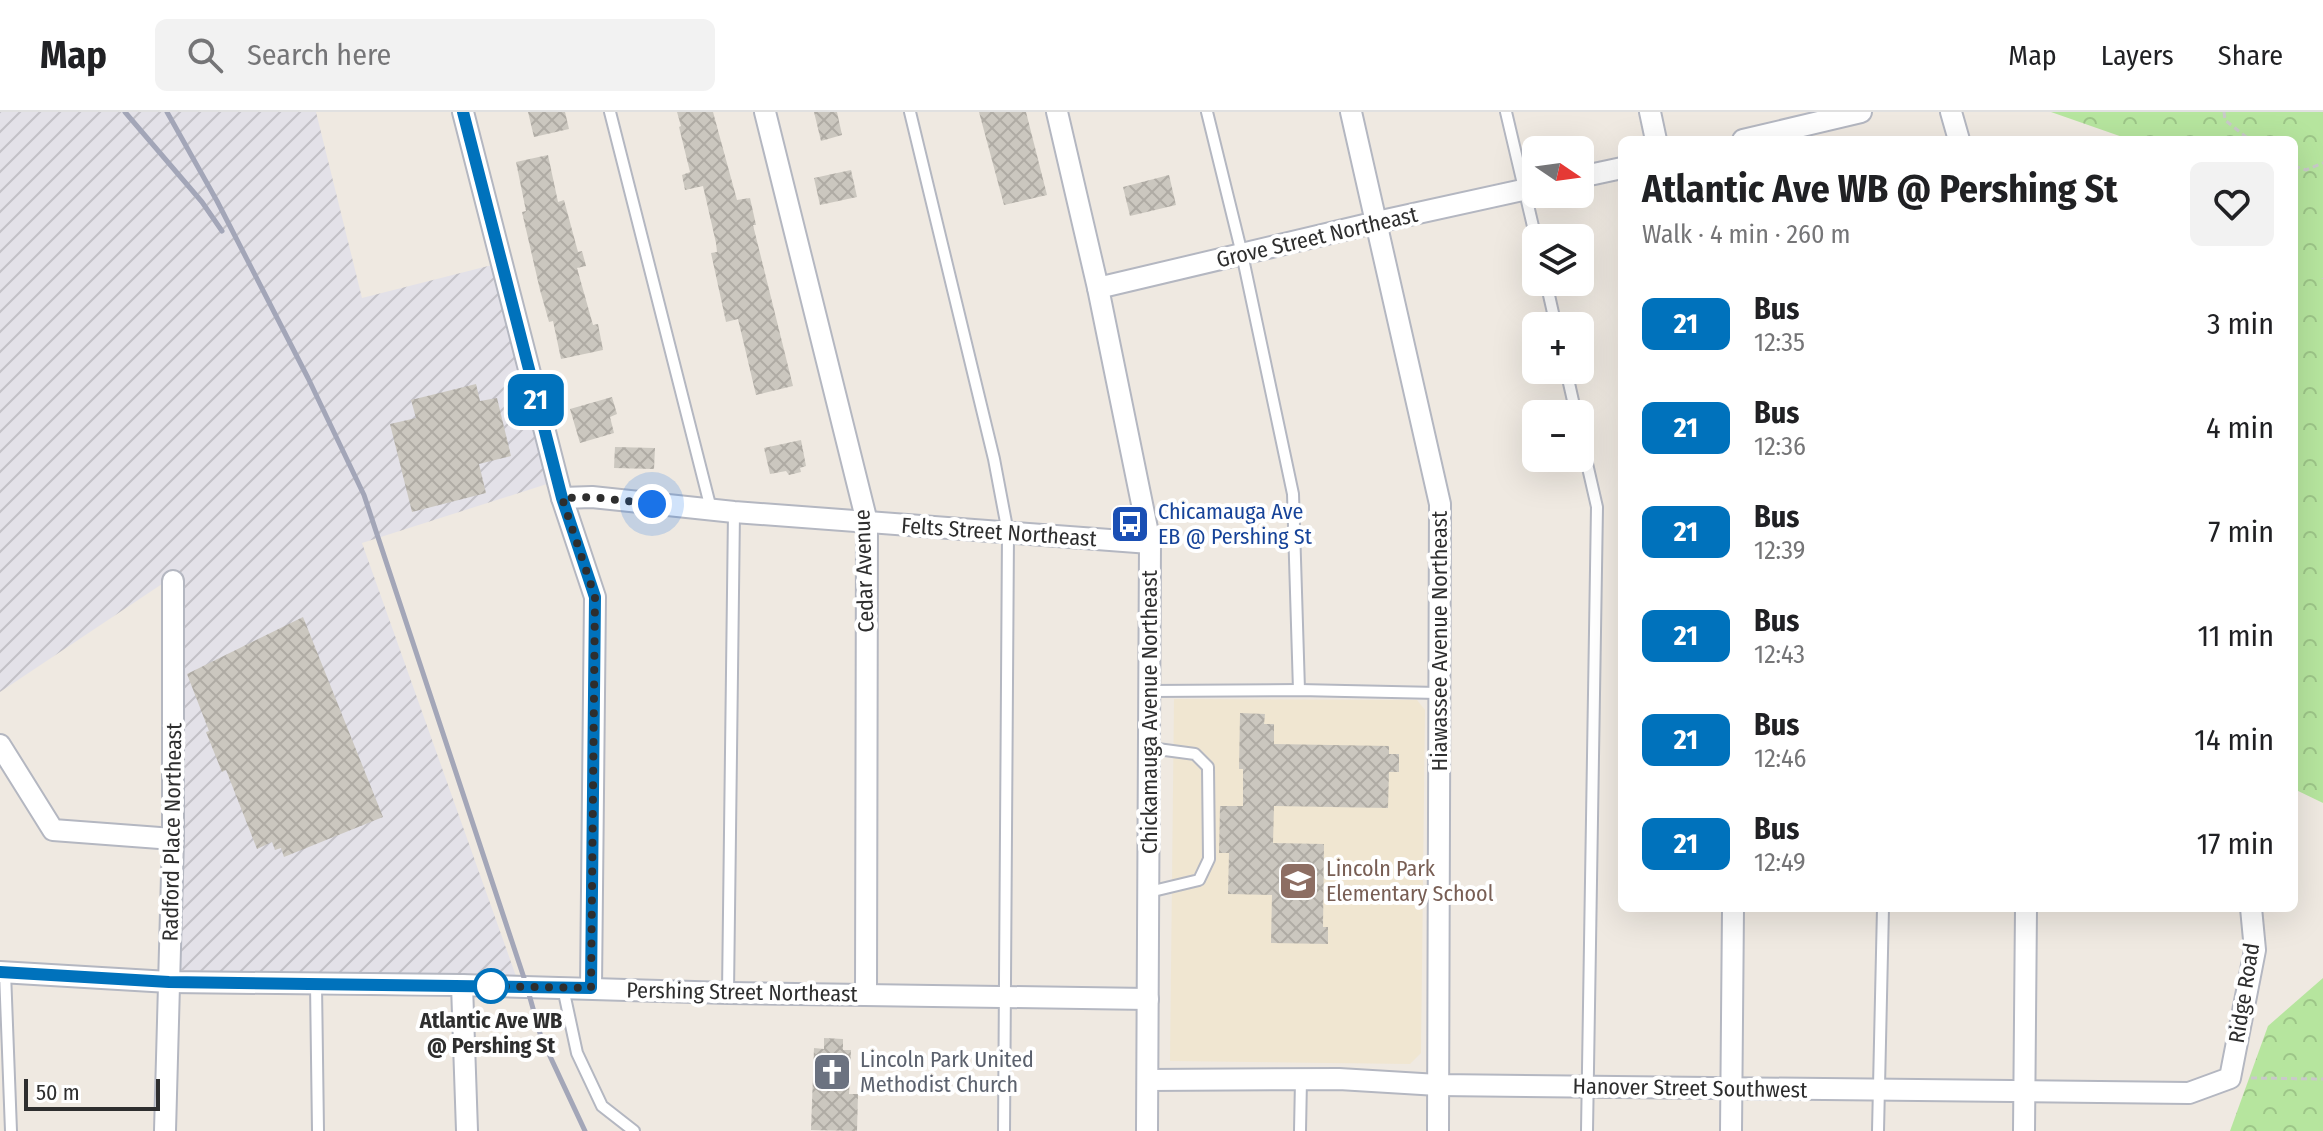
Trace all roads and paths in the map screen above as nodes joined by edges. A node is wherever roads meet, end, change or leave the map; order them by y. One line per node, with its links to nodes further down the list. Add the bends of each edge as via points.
1 (463, 112): 28 (street)
2 (610, 112): 29 (lane)
3 (765, 112): 31 (street, Cedar Avenue)
4 (910, 112): 32 (lane)
5 (1057, 112): 26 (street, Chickamauga Avenue Northeast)
6 (1207, 112): 25 (lane)
7 (1351, 112): 24 (street, Hiawassee Avenue Northeast)
8 (1506, 112): 18 (lane)
9 (1650, 112): 14 (street)
10 (1861, 112): 13 (street)
11 (1951, 112): 16 (street)
12 (2224, 112): 17 (path, via 2225,120)
13 (1806, 133): 15 (street)
14 (1655, 136)
15 (1779, 136)
16 (1958, 136)
17 (2245, 136)
18 (1522, 163)
19 (2323, 163): 20 (path)
20 (2298, 167)
21 (1618, 169): 22 (street)
22 (1594, 174)
23 (1522, 190): 24 (street, Grove Street Northeast)
24 (1377, 222): 25 (street, Grove Street Northeast); 37 (street, Hiawassee Avenue Northeast, via 1440,504)
25 (1242, 254): 26 (street, Grove Street Northeast); 35 (lane, via 1293,494)
26 (1098, 288): 33 (street, Chickamauga Avenue Northeast)
27 (1589, 472): 61 (lane, via 1597,507)
28 (562, 498): 29 (street, Felts Street Northeast); 51 (street, via 595,597)
29 (711, 510): 30 (street, Felts Street Northeast)
30 (734, 512): 31 (street, Felts Street Northeast); 52 (lane)
31 (867, 522): 32 (street, Felts Street Northeast); 53 (street, Cedar Avenue)
32 (1008, 533): 33 (street, Felts Street Northeast); 54 (lane)
33 (1150, 543): 36 (street, Chickamauga Avenue Northeast)
34 (173, 581): 40 (street, Radford Place Northeast)
35 (1299, 690): 36 (lane); 37 (lane)
36 (1150, 691): 39 (street, Chickamauga Avenue Northeast)
37 (1438, 693): 60 (street, Hiawassee Avenue Northeast)
38 (0, 745): 40 (street, via 53,830)
39 (1150, 748): 41 (street, Chickamauga Avenue Northeast); 41 (lane, via 1195,754 1208,767 1209,859 1199,880)
40 (173, 839): 47 (street, Radford Place Northeast)
41 (1149, 892): 55 (street, Chickamauga Avenue Northeast)
42 (1733, 912): 62 (street)
43 (1883, 912): 64 (lane)
44 (2026, 912): 63 (street)
45 (2251, 912): 56 (street, Ridge Road, via 2255,950)
46 (3, 972): 47 (street, Pershing Street Northeast); 65 (lane)
47 (169, 982): 48 (street, Pershing Street Northeast); 66 (street, Radford Place Northeast)
48 (316, 984): 49 (street, Pershing Street Northeast); 67 (lane)
49 (462, 985): 50 (street, Pershing Street Northeast); 68 (street)
50 (563, 987): 51 (street, Pershing Street Northeast); 69 (lane, via 577,1053 602,1106)
51 (591, 988): 52 (street, Pershing Street Northeast)
52 (728, 993): 53 (street, Pershing Street Northeast)
53 (866, 995): 54 (street, Pershing Street Northeast)
54 (1005, 997): 55 (street, Pershing Street Northeast); 70 (lane)
55 (1148, 999): 58 (street, Chickamauga Avenue Northeast)
56 (2230, 1078): 57 (path); 63 (street, Hanover Street Southwest, via 2189,1093)
57 (2323, 1079)
58 (1148, 1080): 59 (street, Hanover Street Southwest); 71 (street, Chickamauga Avenue Northeast)
59 (1301, 1080): 60 (street, Hanover Street Southwest); 72 (lane)
60 (1438, 1085): 61 (street, Hanover Street Southwest); 73 (street, Hiawassee Avenue Northeast)
61 (1587, 1086): 62 (street, Hanover Street Southwest); 74 (lane)
62 (1732, 1089): 64 (street, Hanover Street Southwest); 75 (street)
63 (2024, 1090): 64 (street, Hanover Street Southwest); 77 (street)
64 (1878, 1091): 76 (lane)
65 (11, 1131)
66 (165, 1131)
67 (318, 1131)
68 (467, 1131)
69 (634, 1131)
70 (1004, 1131)
71 (1147, 1131)
72 (1300, 1131)
73 (1438, 1131)
74 (1587, 1131)
75 (1731, 1131)
76 (1878, 1131)
77 (2024, 1131)

